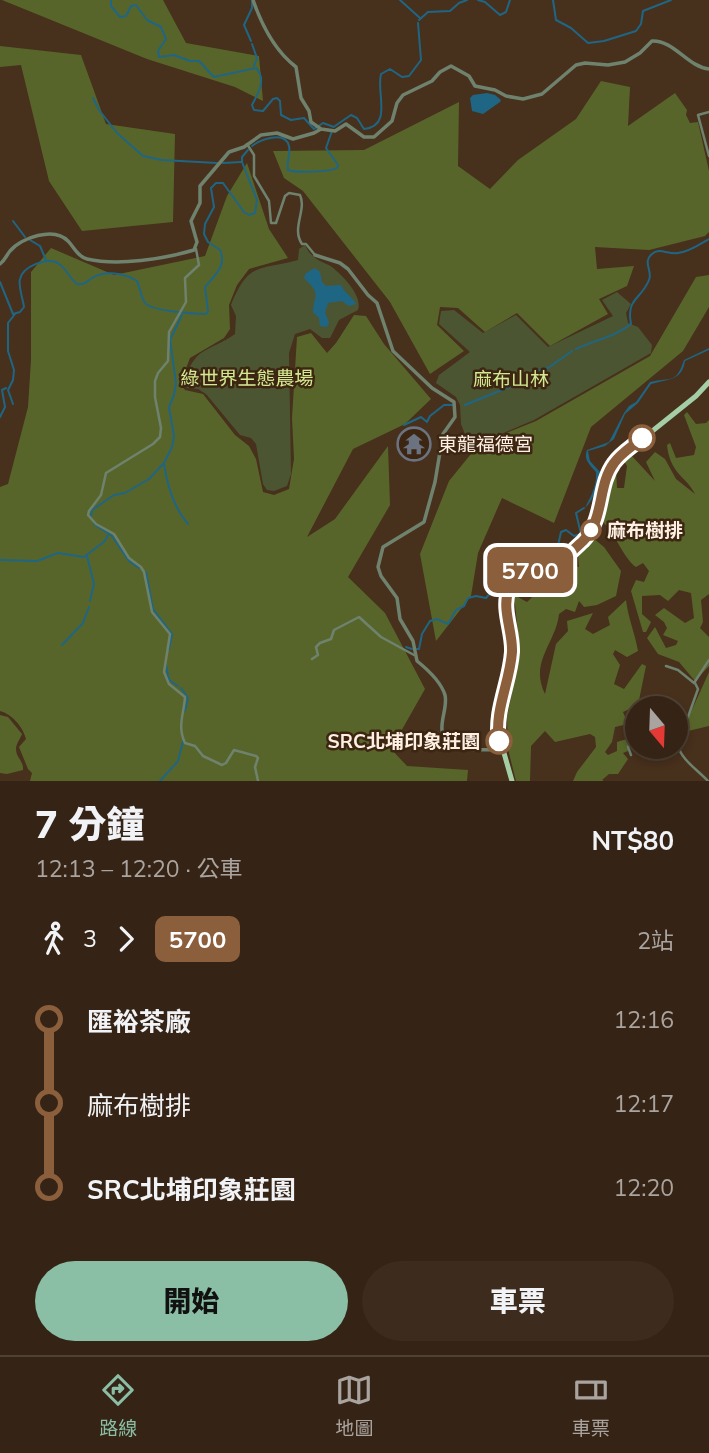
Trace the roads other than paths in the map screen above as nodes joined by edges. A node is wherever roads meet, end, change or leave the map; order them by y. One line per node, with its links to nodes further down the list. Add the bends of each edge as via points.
1 (253, 0): 4 (street, via 262,26 296,67 301,100 310,120)
2 (709, 69): 4 (street, via 699,68 659,40 625,62 576,65 542,94 521,100 475,86 469,76 451,66 403,96 392,121 377,136 364,137 346,124 332,131)
3 (709, 112): 6 (street, via 698,115)
4 (321, 129): 5 (street, via 296,138 261,135)
5 (247, 144): 7 (street, via 229,152 202,182 200,203 191,221); 8 (street, via 254,155 254,176 269,201 271,223 277,221 285,196 300,195 298,237)
6 (709, 156)
7 (195, 249): 9 (street, via 131,263 89,259 55,234 30,238 10,250); 17 (street, via 199,265 185,278 187,295 169,332 168,361 155,381 160,437 106,473 101,495 88,515 114,534 144,572 152,611 170,634 164,669 169,684 185,697 180,719 185,743 222,765 233,750 256,756)
8 (315, 255): 11 (street, via 340,263 352,274 377,303 393,351 432,388 451,399 456,409 456,417 443,434 424,522 391,540 379,556 380,571 397,598)
9 (0, 264)
10 (709, 382): 16 (main road, via 615,461 597,520 585,538 561,561 519,576 509,589 506,604 512,654 498,722)
11 (414, 655): 12 (street, via 372,631 359,617 334,630 331,639 316,647 318,656); 16 (street, via 444,692 441,722 451,745)
12 (312, 659)
13 (709, 660): 15 (street)
14 (666, 666): 15 (street)
15 (695, 683): 19 (street, via 698,689 678,744 680,754)
16 (502, 750): 18 (main road)
17 (258, 781)
18 (512, 781)
19 (708, 781)

